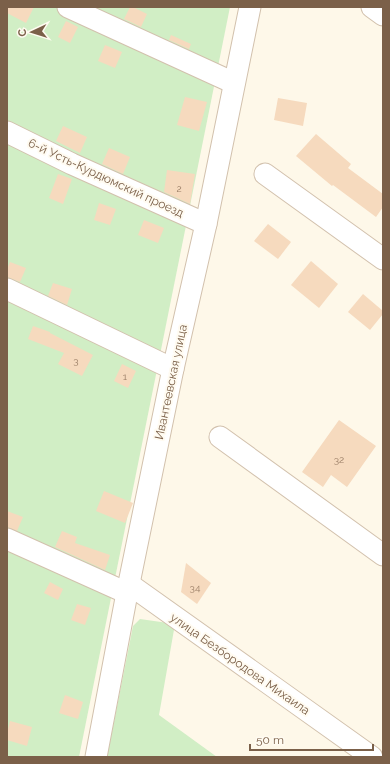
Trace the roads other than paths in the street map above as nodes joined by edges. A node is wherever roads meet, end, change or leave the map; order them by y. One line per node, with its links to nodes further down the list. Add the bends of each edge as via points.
1 (68, 7): 5 (street)
2 (250, 7): 5 (street, Ивантеевская улица)
3 (372, 7): 4 (street)
4 (383, 15)
5 (234, 83): 8 (street, Ивантеевская улица)
6 (7, 132): 8 (street, 6-й Усть-Курдюмский проезд)
7 (265, 174): 9 (street)
8 (206, 224): 11 (street, Ивантеевская улица)
9 (383, 258)
10 (7, 289): 11 (street)
11 (173, 369): 15 (street, Ивантеевская улица)
12 (220, 437): 14 (street)
13 (7, 539): 15 (street, улица Безбородова Михаила)
14 (383, 555)
15 (128, 589): 16 (street, Ивантеевская улица); 17 (street, улица Безбородова Михаила)
16 (96, 757)
17 (372, 757)

